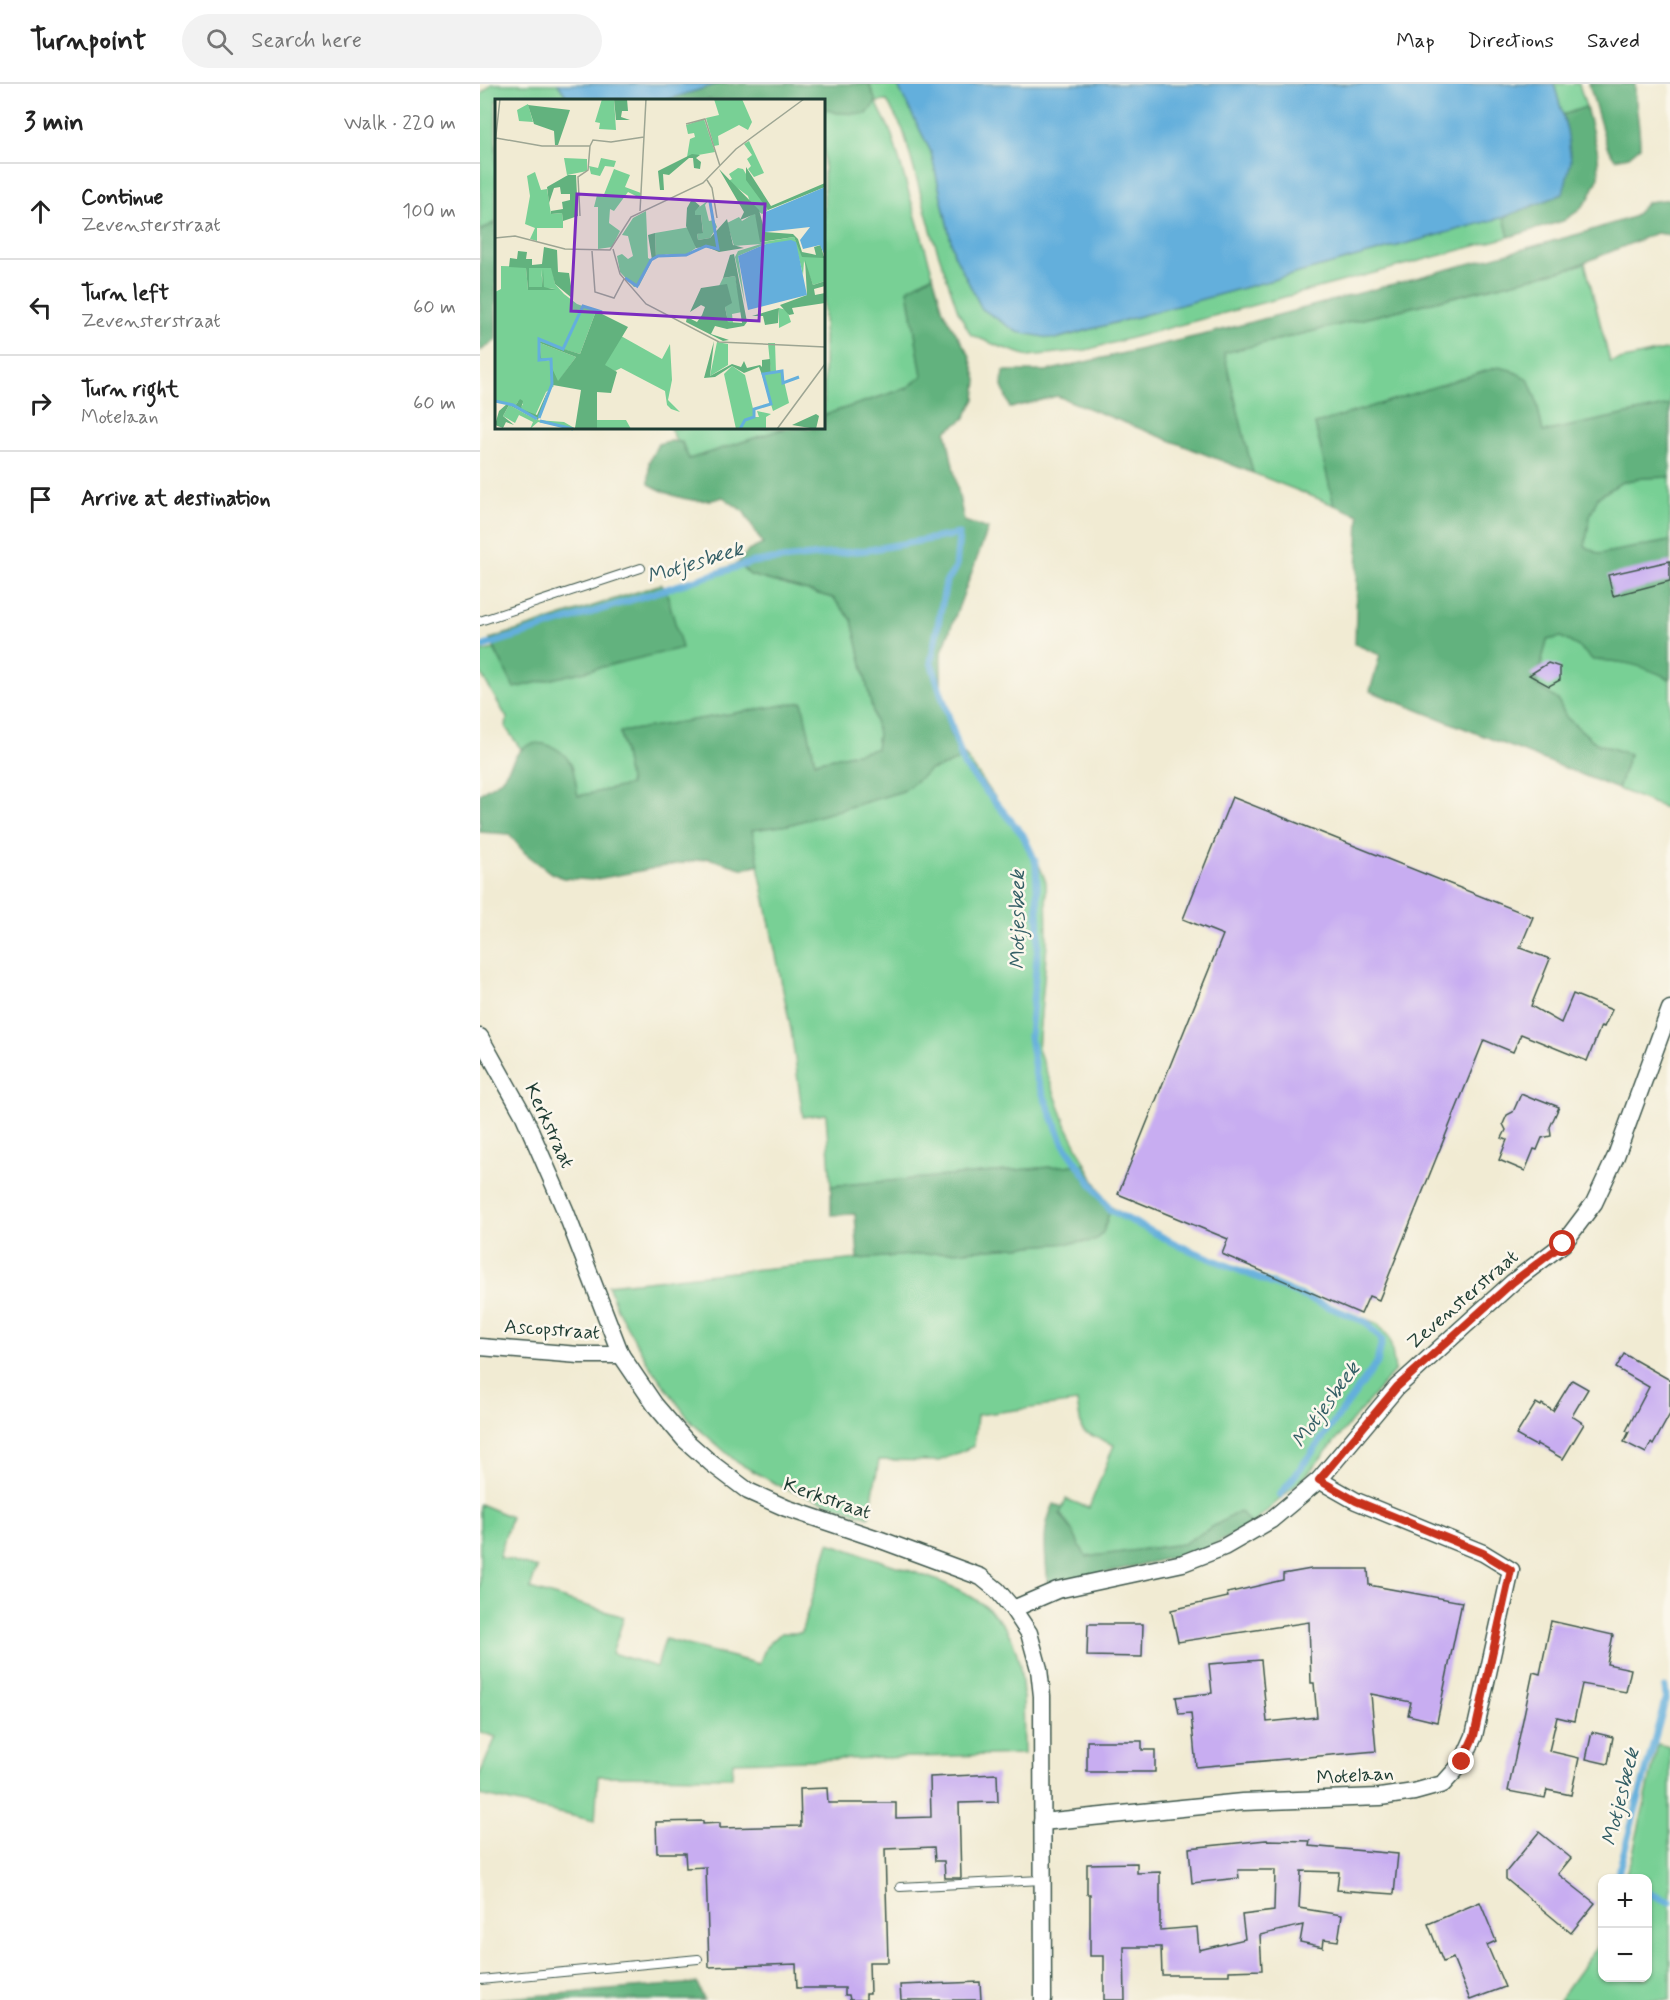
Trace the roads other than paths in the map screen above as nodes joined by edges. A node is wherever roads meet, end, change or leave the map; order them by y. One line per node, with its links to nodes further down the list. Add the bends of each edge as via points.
1 (641, 568): 2 (lane)
2 (480, 621)
3 (1670, 1009): 7 (street, Zevensterstraat, via 1616,1156 1594,1203 1563,1244 1513,1282 1397,1387)
4 (480, 1037): 6 (street, Kerkstraat, via 524,1116)
5 (480, 1347): 6 (street, Ascopstraat)
6 (621, 1355): 8 (street, Kerkstraat, via 685,1440 748,1491 981,1577)
7 (1319, 1480): 8 (street, Zevensterstraat, via 1271,1520 1224,1547 1183,1563 1057,1590); 9 (street, Motelaan, via 1356,1501 1483,1553 1511,1570 1474,1736 1462,1762 1443,1784 1380,1797 1242,1802)
8 (1013, 1609): 9 (street, Kerkstraat, via 1029,1633 1039,1669)
9 (1042, 1822): 10 (street, Kerkstraat)
10 (1042, 1880): 11 (lane); 14 (street, Kerkstraat)
11 (900, 1887)
12 (698, 1959): 13 (lane)
13 (480, 1980)
14 (1043, 2000)

